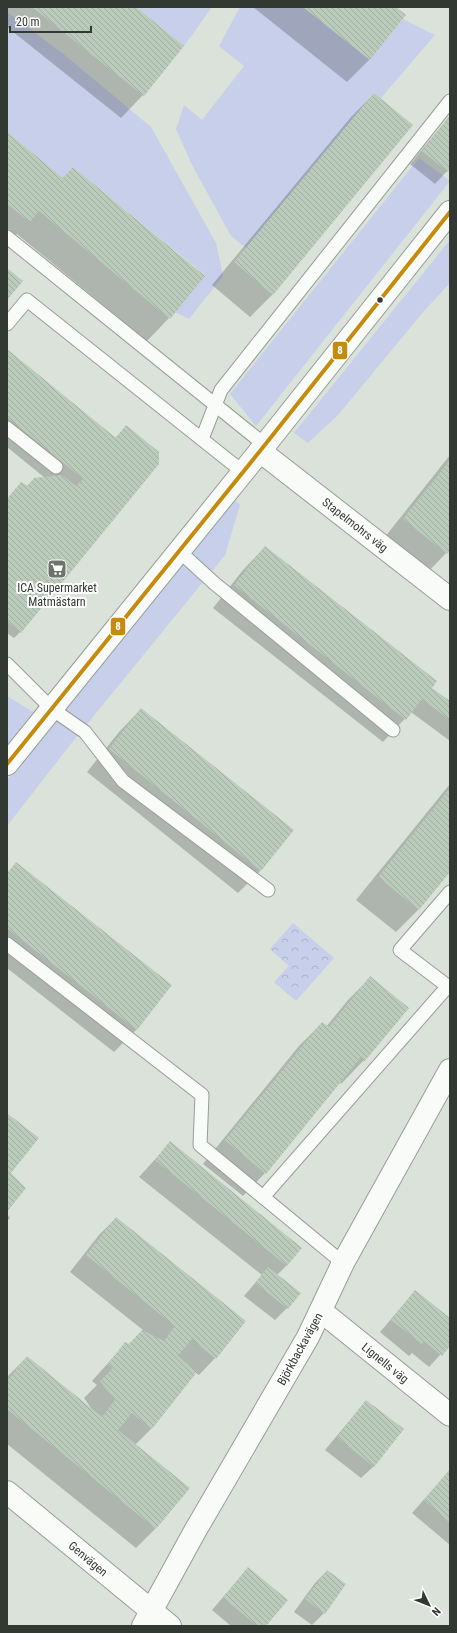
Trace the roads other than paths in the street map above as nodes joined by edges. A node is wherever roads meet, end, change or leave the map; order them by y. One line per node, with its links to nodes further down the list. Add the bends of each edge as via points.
1 (450, 101): 5 (lane, via 221,390)
2 (450, 212): 8 (street)
3 (7, 237): 5 (lane)
4 (7, 324): 7 (lane, via 27,300)
5 (215, 406): 7 (lane); 8 (lane)
6 (7, 428): 9 (lane)
7 (202, 439): 10 (lane)
8 (263, 448): 10 (street); 12 (street, Stapelmohrs väg)
9 (56, 467)
10 (243, 472): 11 (street)
11 (179, 551): 14 (street); 15 (lane, via 214,583)
12 (450, 599)
13 (9, 667): 14 (lane)
14 (52, 709): 16 (street); 17 (lane, via 85,732 123,781)
15 (393, 730)
16 (7, 764)
17 (268, 890)
18 (450, 892): 20 (lane, via 400,950)
19 (7, 944): 22 (lane, via 202,1095 200,1145)
20 (449, 987): 22 (lane)
21 (450, 1070): 23 (street, Björkbackavägen)
22 (264, 1197): 23 (lane)
23 (343, 1263): 24 (street, Björkbackavägen)
24 (321, 1311): 25 (street, Lignells väg); 27 (street, Björkbackavägen)
25 (450, 1415)
26 (7, 1492): 27 (street, Genvägen)
27 (148, 1619): 28 (street, Genvägen)
28 (170, 1626)

